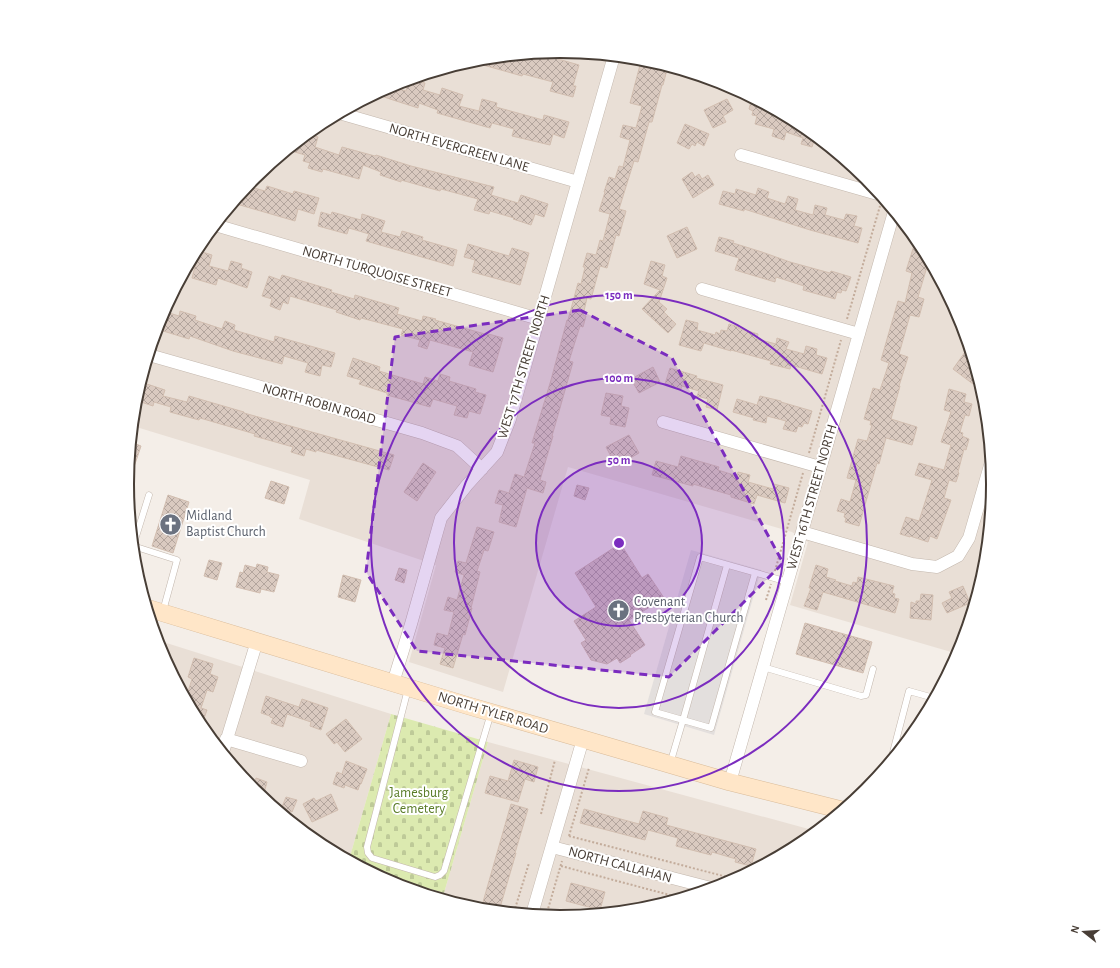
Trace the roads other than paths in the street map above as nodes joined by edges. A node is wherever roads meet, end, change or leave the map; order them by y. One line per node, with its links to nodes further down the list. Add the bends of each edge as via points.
1 (612, 62): 4 (street, WEST 17TH STREET NORTH)
2 (347, 115): 4 (street, NORTH EVERGREEN LANE)
3 (740, 156): 5 (street)
4 (578, 182): 9 (street, WEST 17TH STREET NORTH)
5 (876, 199)
6 (892, 218): 10 (street, WEST 16TH STREET NORTH)
7 (221, 227): 9 (street, NORTH TURQUOISE STREET)
8 (702, 289): 10 (street)
9 (539, 319): 14 (street, WEST 17TH STREET NORTH, via 510,419 497,452)
10 (859, 334): 13 (street, WEST 16TH STREET NORTH)
11 (154, 356): 14 (street, NORTH ROBIN ROAD, via 422,433 457,446)
12 (663, 422): 13 (street)
13 (820, 467): 17 (street, WEST 16TH STREET NORTH)
14 (482, 469): 27 (street, WEST 17TH STREET NORTH, via 441,518 411,624)
15 (986, 480): 17 (street, via 969,538 958,556 937,567 912,564)
16 (149, 495): 18 (lane)
17 (802, 532): 22 (street, WEST 16TH STREET NORTH)
18 (137, 533)
19 (139, 548): 23 (lane, via 177,560)
20 (727, 565): 21 (lane); 30 (lane); 30 (lane, via 700,557 655,712)
21 (755, 573): 22 (lane); 30 (lane, via 711,728)
22 (788, 582): 25 (street, WEST 16TH STREET NORTH)
23 (155, 610): 24 (main road, NORTH TYLER ROAD)
24 (257, 641): 27 (main road, NORTH TYLER ROAD); 31 (street)
25 (763, 667): 26 (lane, via 861,696 866,695); 37 (street, WEST 16TH STREET NORTH)
26 (873, 669)
27 (401, 685): 29 (main road, NORTH TYLER ROAD); 29 (lane, via 367,846 368,853 372,858 435,877 444,871)
28 (929, 697): 34 (lane, via 910,691)
29 (491, 712): 32 (main road, NORTH TYLER ROAD)
30 (683, 720): 36 (lane)
31 (226, 739): 33 (street); 35 (street)
32 (583, 739): 36 (main road, NORTH TYLER ROAD); 39 (street)
33 (224, 745)
34 (895, 747)
35 (301, 761)
36 (670, 765): 37 (main road, NORTH TYLER ROAD)
37 (730, 782): 38 (main road, NORTH TYLER ROAD)
38 (836, 808)
39 (552, 847): 40 (street, NORTH CALLAHAN); 41 (street)
40 (693, 888)
41 (533, 909)

